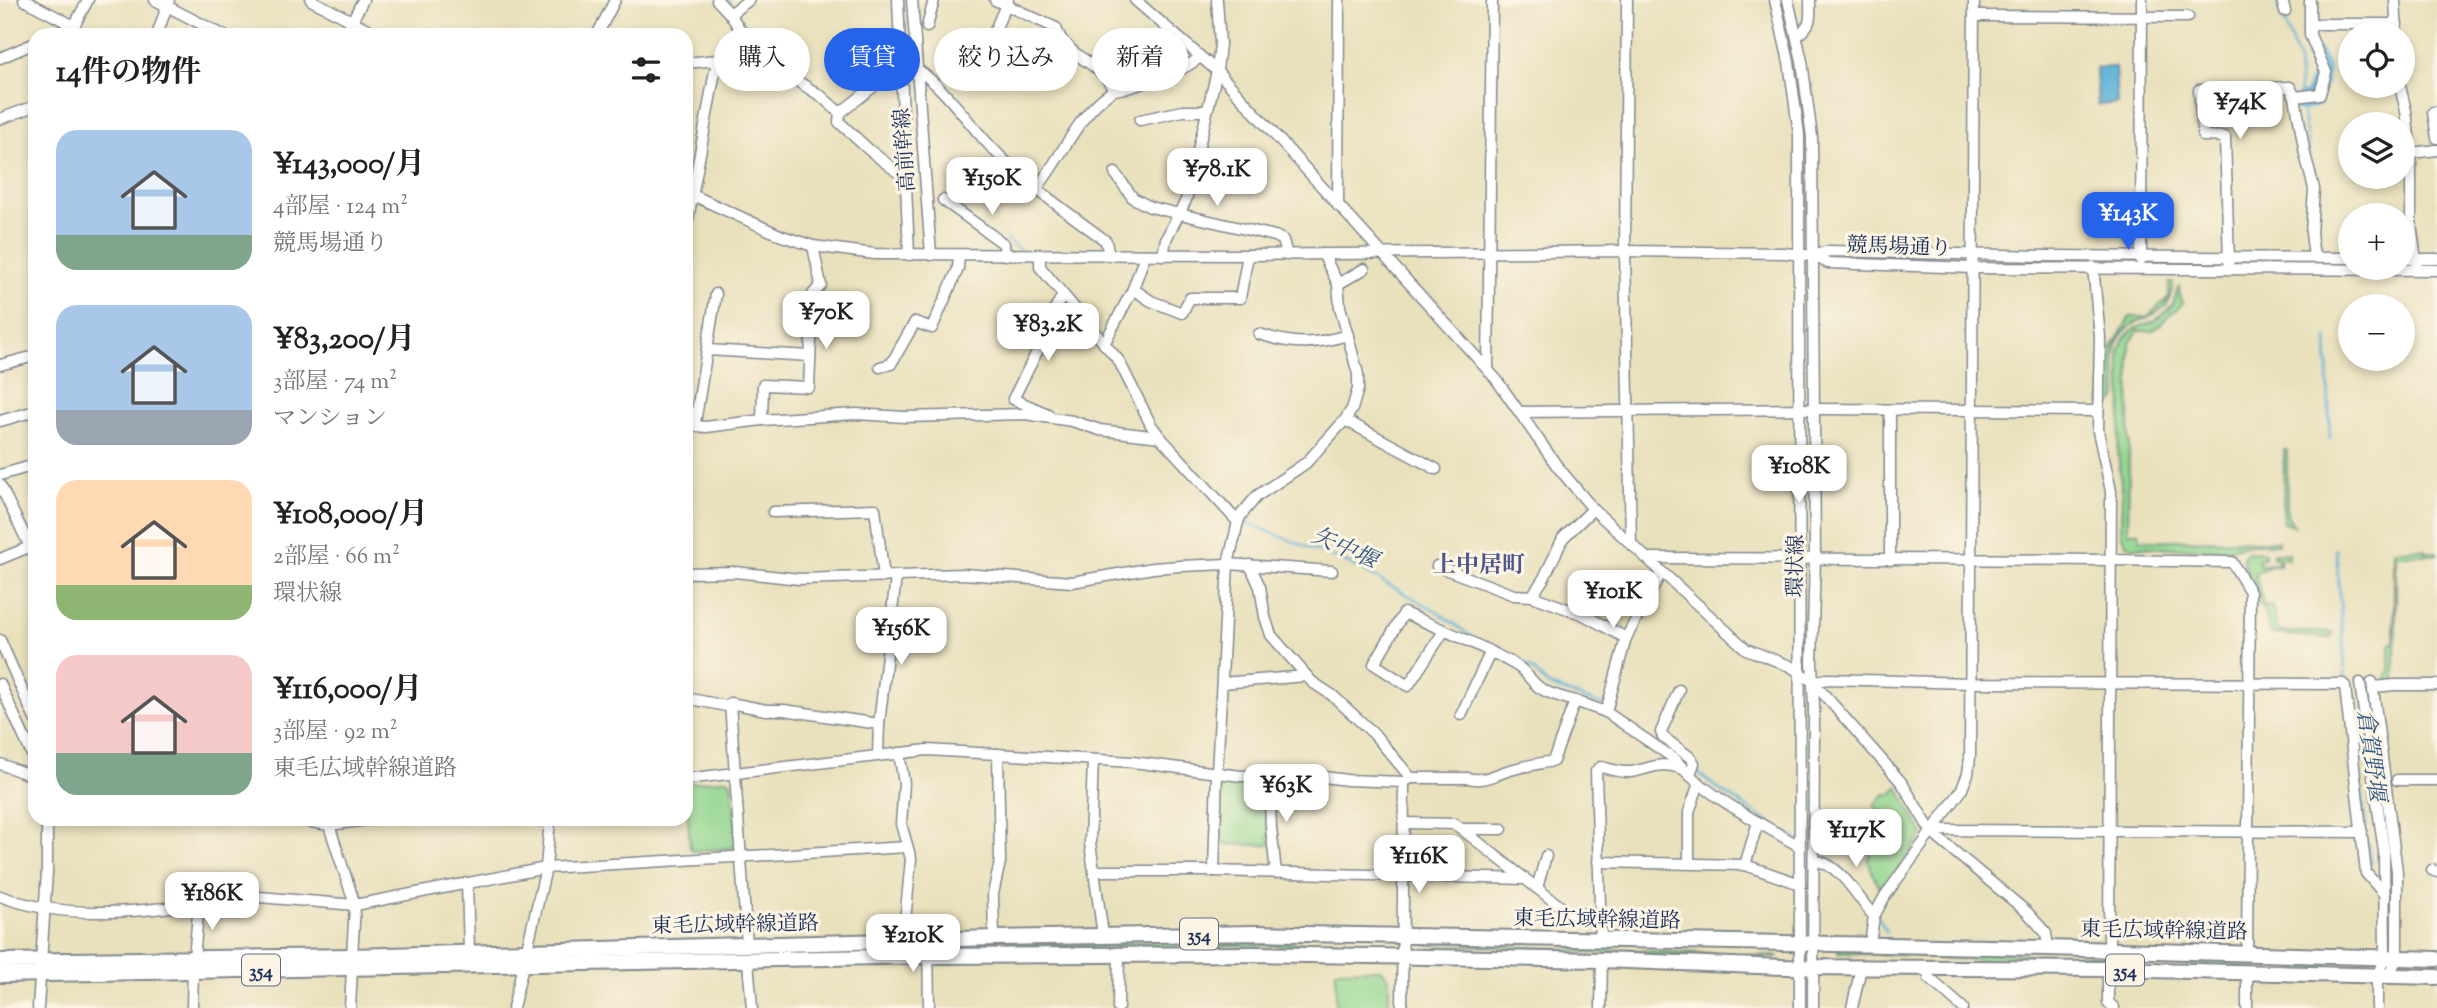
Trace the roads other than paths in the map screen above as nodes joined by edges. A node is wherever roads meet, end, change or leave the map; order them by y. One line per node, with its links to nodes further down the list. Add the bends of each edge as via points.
1 (24, 0): 38 (street)
2 (88, 0): 39 (street)
3 (155, 0): 27 (street)
4 (311, 0): 33 (street)
5 (363, 0): 33 (street)
6 (615, 0): 44 (street)
7 (717, 0): 29 (street)
8 (749, 0): 29 (street)
9 (898, 0): 46 (street, 高前幹線)
10 (912, 0): 47 (street, 高前幹線)
11 (934, 0): 37 (street)
12 (995, 0): 26 (street)
13 (1135, 0): 51 (street)
14 (1217, 0): 58 (street)
15 (1339, 0): 82 (street)
16 (1492, 0): 86 (street)
17 (1627, 0): 85 (street)
18 (1775, 0): 89 (street, 環状線, via 1797,110)
19 (1788, 0): 49 (street, 環状線)
20 (1810, 0): 49 (street, via 1810,23)
21 (1974, 0): 30 (street)
22 (2142, 0): 32 (street)
23 (2282, 0): 28 (street)
24 (2310, 1): 35 (street)
25 (2397, 1): 34 (street)
26 (1007, 2): 48 (street); 55 (street, via 1056,28 1064,45)
27 (168, 3): 40 (street); 41 (street)
28 (2285, 11)
29 (730, 14): 45 (street)
30 (1974, 16): 32 (street); 90 (street)
31 (2188, 17): 32 (street)
32 (2142, 18): 106 (street)
33 (352, 21): 42 (street); 43 (street)
34 (2397, 21)
35 (2310, 24): 36 (street); 65 (street, via 2326,72 2320,94)
36 (2338, 25)
37 (927, 27)
38 (72, 28)
39 (76, 28)
40 (159, 28)
41 (211, 28)
42 (348, 28)
43 (366, 28)
44 (601, 28)
45 (739, 28)
46 (899, 28)
47 (914, 28)
48 (996, 28)
49 (1797, 36): 101 (street, 環状線, via 1810,110)
50 (28, 46): 52 (street)
51 (1200, 57): 56 (street); 58 (street)
52 (0, 58)
53 (714, 60): 54 (street)
54 (693, 62)
55 (1092, 65)
56 (1188, 66)
57 (920, 71): 78 (street)
58 (1217, 71): 67 (street); 82 (street)
59 (714, 74): 76 (street)
60 (810, 89): 69 (street)
61 (868, 91): 69 (street)
62 (902, 91): 77 (street, 高前幹線)
63 (919, 91): 92 (street, 高前幹線)
64 (1112, 91): 78 (street, via 1082,121)
65 (2295, 97): 102 (street, via 2290,87 2199,90 2203,136 2225,136); 103 (street, via 2314,189)
66 (28, 109): 70 (street)
67 (1205, 111): 71 (street); 83 (street, via 1186,200)
68 (2437, 112): 72 (street, via 2433,112)
69 (840, 113): 77 (street, via 842,126)
70 (0, 119)
71 (1140, 120)
72 (2437, 138)
73 (2437, 150): 74 (street)
74 (2415, 153)
75 (1115, 173): 83 (street, via 1133,198)
76 (693, 174)
77 (905, 178): 91 (street, 高前幹線)
78 (1036, 189): 100 (street, via 1106,241)
79 (2411, 189): 107 (street)
80 (693, 195): 84 (street)
81 (943, 200): 94 (street, via 1004,244)
82 (1338, 206): 88 (street)
83 (1178, 214): 96 (street); 98 (street, via 1275,236 1283,240)
84 (813, 246): 91 (street); 121 (street, via 821,285 813,294)
85 (1625, 251): 86 (street); 89 (street); 129 (street)
86 (1490, 252): 88 (street); 125 (street)
87 (1323, 254): 88 (street); 98 (street); 113 (street)
88 (1382, 254): 125 (street)
89 (1799, 254): 101 (street); 126 (street, 環状線)
90 (1973, 254): 101 (street, 競馬場通り, via 1828,251); 106 (street, 競馬場通り); 109 (street)
91 (909, 255): 92 (street)
92 (931, 255): 93 (street)
93 (959, 255): 94 (street); 124 (street, via 958,269 932,328 915,322 891,364)
94 (1005, 255): 99 (street)
95 (1145, 255): 96 (street); 100 (street); 114 (street)
96 (1163, 255): 97 (street)
97 (1248, 255): 98 (street); 114 (street, via 1240,298 1191,298 1182,313)
98 (1287, 255)
99 (1040, 256): 100 (street); 116 (street, via 1040,267)
100 (1109, 256)
101 (1814, 256): 109 (street, 競馬場通り, via 1828,263); 127 (street, 環状線)
102 (2229, 256): 103 (street, 競馬場通り); 106 (street, 競馬場通り); 110 (street)
103 (2314, 257): 104 (street, 競馬場通り)
104 (2338, 258)
105 (2437, 259): 107 (street, 競馬場通り)
106 (2141, 262): 108 (street, 競馬場通り); 110 (street, 競馬場通り)
107 (2417, 264): 110 (street, 競馬場通り); 112 (street, 競馬場通り)
108 (2093, 267): 109 (street, 競馬場通り); 132 (street, via 2100,337)
109 (1973, 268): 131 (street)
110 (2229, 268)
111 (1364, 269): 113 (street)
112 (2437, 270)
113 (1338, 284): 118 (street)
114 (1133, 289): 119 (street)
115 (716, 294): 120 (street)
116 (1063, 295): 119 (street); 135 (street, via 1013,399)
117 (1259, 334): 118 (street, via 1294,344)
118 (1348, 335): 137 (street, via 1358,389)
119 (1104, 344): 140 (street, via 1124,368)
120 (707, 350): 121 (street); 128 (street)
121 (810, 356): 136 (street, via 809,387 763,386)
122 (28, 358): 123 (street)
123 (0, 365)
124 (880, 367)
125 (1488, 371): 133 (street)
126 (1799, 409): 127 (street); 129 (street); 152 (street, 環状線)
127 (1813, 409): 130 (street); 154 (street, 環状線)
128 (693, 410)
129 (1629, 410): 133 (street); 149 (street)
130 (1890, 410): 131 (street); 155 (street)
131 (1973, 410): 132 (street); 157 (street)
132 (2098, 411): 156 (street, via 2100,447 2111,491)
133 (1519, 412): 145 (street)
134 (28, 413): 138 (street)
135 (1061, 419): 136 (street, via 1026,414 856,414); 140 (street, via 1100,430)
136 (761, 420): 139 (street)
137 (1345, 420): 142 (street); 147 (street, via 1306,463 1257,496)
138 (0, 421)
139 (693, 424)
140 (1160, 437): 147 (street)
141 (28, 468): 143 (street)
142 (1436, 469)
143 (0, 475)
144 (0, 485): 148 (street)
145 (1593, 509): 149 (street); 166 (street, via 1563,538)
146 (774, 512): 164 (street, via 875,509)
147 (1238, 522): 158 (street)
148 (28, 538)
149 (1631, 543): 151 (street)
150 (28, 547): 153 (street)
151 (1646, 558): 152 (street); 163 (street)
152 (1799, 558): 154 (street); 171 (street, 環状線)
153 (0, 559)
154 (1815, 559): 155 (street); 173 (street, 環状線)
155 (1890, 560): 157 (street)
156 (2112, 560): 157 (street); 178 (street); 179 (street, via 2232,562 2250,592)
157 (1971, 561): 174 (street)
158 (1228, 564): 159 (street); 165 (street, via 1153,568 1072,582 964,574); 175 (street)
159 (1250, 565): 161 (street); 172 (street, via 1271,635)
160 (1437, 566): 166 (street, via 1514,595)
161 (1332, 571)
162 (693, 573): 164 (street, via 799,579)
163 (1661, 573): 168 (street); 171 (street, via 1746,649)
164 (884, 577): 165 (street)
165 (896, 577): 188 (street)
166 (1532, 596): 168 (street, via 1584,615)
167 (1444, 631): 167 (street, via 1404,613 1374,664 1408,686); 170 (street)
168 (1626, 638): 186 (street)
169 (0, 640): 184 (street)
170 (1490, 653): 183 (street, via 1518,666 1548,693); 187 (street)
171 (1798, 670): 173 (street); 216 (street, 環状線)
172 (1306, 676): 175 (street); 201 (street, via 1374,734)
173 (1813, 682): 174 (street); 215 (street, via 1902,783); 220 (street, 環状線)
174 (1970, 682): 178 (street); 215 (street, via 1968,775)
175 (1222, 683): 197 (street)
176 (2360, 683): 234 (street, via 2382,832)
177 (0, 684): 189 (street)
178 (2109, 684): 179 (street); 212 (street)
179 (2249, 684): 213 (street); 214 (street, via 2343,684)
180 (2437, 685): 257 (street, via 2372,685 2397,871)
181 (1679, 690): 195 (street, via 1661,732 1691,758)
182 (693, 699): 185 (street)
183 (1575, 701): 186 (street); 201 (street, via 1553,761 1491,778)
184 (28, 703)
185 (730, 707): 188 (street, via 730,703); 196 (street)
186 (1607, 709): 195 (street)
187 (1461, 716)
188 (879, 724): 192 (street)
189 (28, 746)
190 (899, 753): 191 (street); 192 (street); 217 (street, via 904,783 901,824)
191 (998, 754): 193 (street); 242 (street, via 1000,862 993,894)
192 (878, 755): 196 (street)
193 (1093, 760): 197 (street); 225 (street, via 1090,843)
194 (0, 764): 198 (street)
195 (1689, 770): 204 (street); 221 (street, via 1659,764 1631,772 1601,767 1596,771)
196 (734, 772): 200 (street); 219 (street)
197 (1217, 772): 199 (street); 226 (street)
198 (28, 774)
199 (1269, 776): 201 (street); 227 (street)
200 (693, 778)
201 (1408, 780): 206 (street)
202 (2397, 780): 203 (street)
203 (2437, 780)
204 (1699, 783): 205 (street); 222 (street, via 1689,811)
205 (1758, 822): 216 (street); 223 (street)
206 (1405, 823): 210 (street, via 1455,824); 228 (street)
207 (47, 826): 237 (street)
208 (329, 826): 236 (street)
209 (549, 826): 224 (street)
210 (1462, 829): 211 (street); 229 (street)
211 (1502, 829)
212 (2109, 830): 213 (street); 215 (street); 251 (street)
213 (2247, 831): 214 (street); 253 (street)
214 (2362, 832): 234 (street, via 2365,873)
215 (1932, 833): 239 (street); 249 (street, via 2027,912 2046,933)
216 (1799, 846): 231 (street, 環状線)
217 (907, 847): 219 (street); 245 (street, via 911,859)
218 (1546, 856): 232 (street)
219 (741, 857): 224 (street); 248 (street)
220 (1815, 860): 239 (street, via 1842,877); 246 (street, 環状線)
221 (1598, 862): 222 (street); 238 (street)
222 (1689, 863): 223 (street)
223 (1745, 865): 231 (street)
224 (546, 868): 230 (street); 250 (street)
225 (1095, 871): 226 (street); 240 (street)
226 (1214, 871): 227 (street)
227 (1276, 873): 228 (street)
228 (1404, 875): 229 (street); 241 (street)
229 (1525, 879): 232 (street)
230 (467, 883): 236 (street); 252 (street)
231 (1800, 884): 246 (street, 環状線)
232 (1537, 888): 238 (street, via 1570,914)
233 (0, 896): 237 (street)
234 (2385, 899): 257 (street)
235 (199, 903): 236 (street, via 259,897); 237 (street, via 120,913); 264 (street)
236 (355, 905): 263 (street)
237 (46, 908): 258 (street)
238 (1601, 914): 244 (street)
239 (1874, 916): 247 (street)
240 (1103, 935): 241 (highway, 東毛広域幹線道路 / 354); 242 (highway, 東毛広域幹線道路 / 354)
241 (1403, 936): 244 (highway, 東毛広域幹線道路 / 354); 256 (street)
242 (994, 938): 243 (highway, 東毛広域幹線道路 / 354)
243 (928, 941): 245 (highway, 東毛広域幹線道路 / 354); 255 (street)
244 (1601, 941): 246 (highway, 東毛広域幹線道路 / 354)
245 (903, 942): 248 (highway, 東毛広域幹線道路 / 354)
246 (1807, 943): 247 (highway, 東毛広域幹線道路 / 354); 266 (street, 環状線)
247 (1870, 944): 249 (highway, 東毛広域幹線道路 / 354)
248 (747, 945): 250 (highway, 東毛広域幹線道路 / 354)
249 (2048, 948): 251 (highway, 東毛広域幹線道路 / 354)
250 (526, 949): 252 (highway, 東毛広域幹線道路 / 354); 265 (street)
251 (2109, 950): 253 (highway, 東毛広域幹線道路 / 354)
252 (470, 951): 263 (highway, 東毛広域幹線道路 / 354)
253 (2247, 953): 257 (highway, 東毛広域幹線道路 / 354)
254 (1119, 955): 255 (highway, 東毛広域幹線道路 / 354); 256 (highway, 東毛広域幹線道路 / 354); 281 (street)
255 (928, 956): 262 (highway, 東毛広域幹線道路 / 354); 280 (street)
256 (1402, 956): 260 (highway, 東毛広域幹線道路 / 354); 282 (street)
257 (2391, 958): 259 (highway, 東毛広域幹線道路 / 354); 273 (street)
258 (42, 959): 261 (highway, 東毛広域幹線道路 / 354); 264 (highway, 東毛広域幹線道路 / 354); 272 (street)
259 (2437, 959)
260 (1602, 960): 266 (highway, 東毛広域幹線道路 / 354); 283 (street)
261 (0, 961)
262 (748, 961): 265 (highway, 東毛広域幹線道路 / 354); 279 (street)
263 (352, 962): 264 (highway, 東毛広域幹線道路 / 354); 265 (highway, 東毛広域幹線道路 / 354); 277 (street)
264 (194, 964): 272 (highway, 東毛広域幹線道路 / 354); 276 (street)
265 (522, 965): 278 (street)
266 (1807, 966): 267 (highway, 東毛広域幹線道路 / 354); 284 (street, 環状線); 285 (street, 環状線)
267 (1861, 968): 268 (highway, 東毛広域幹線道路 / 354); 286 (street)
268 (1927, 969): 269 (highway, 東毛広域幹線道路 / 354); 287 (street, via 1935,985)
269 (2108, 969): 270 (highway, 東毛広域幹線道路 / 354); 288 (street, via 2108,1002)
270 (2247, 973): 273 (highway, 東毛広域幹線道路 / 354); 289 (street)
271 (0, 975): 272 (highway, 東毛広域幹線道路 / 354)
272 (41, 975): 275 (street)
273 (2383, 976): 274 (highway, 東毛広域幹線道路 / 354); 290 (street)
274 (2437, 977)
275 (38, 1008)
276 (192, 1008)
277 (350, 1008)
278 (513, 1008)
279 (752, 1008)
280 (929, 1008)
281 (1118, 1008)
282 (1402, 1008)
283 (1601, 1008)
284 (1800, 1008)
285 (1813, 1008)
286 (1852, 1008)
287 (1963, 1008)
288 (2114, 1008)
289 (2247, 1008)
290 (2377, 1008)

